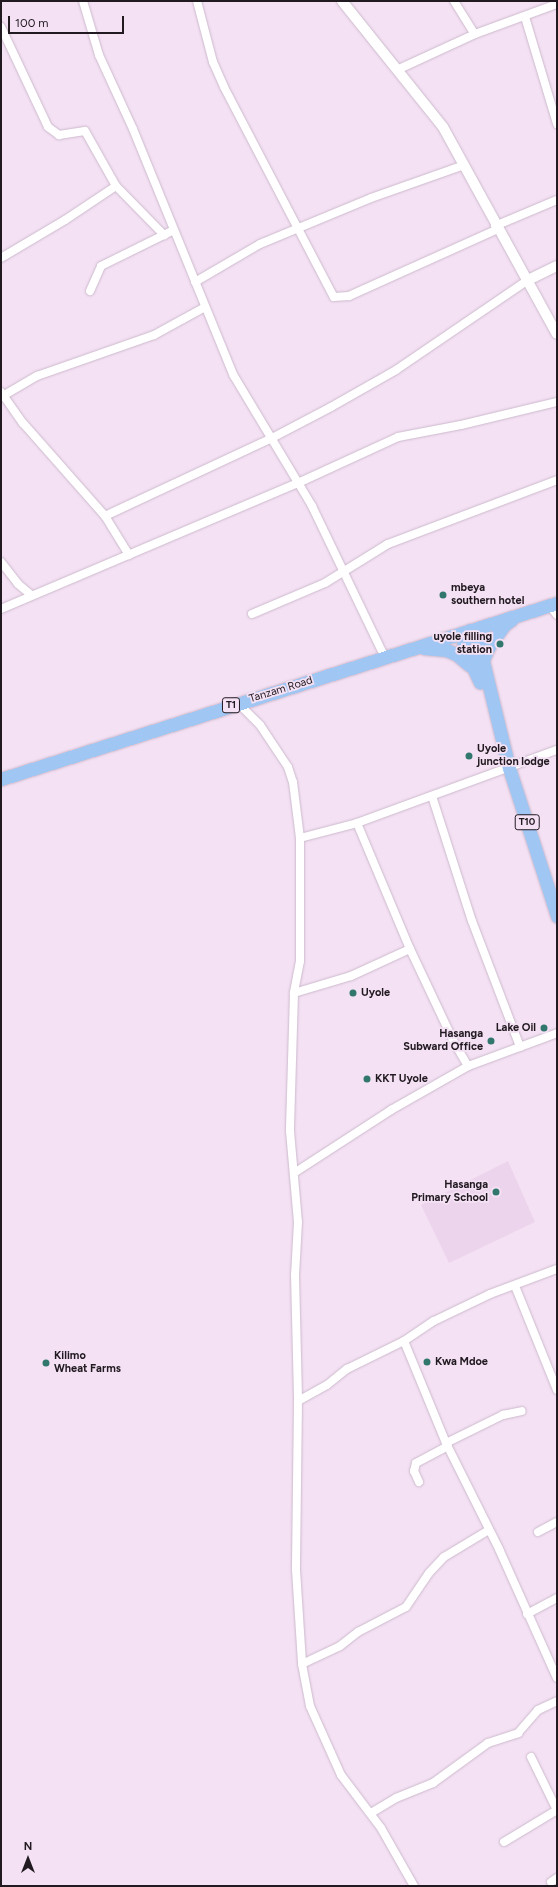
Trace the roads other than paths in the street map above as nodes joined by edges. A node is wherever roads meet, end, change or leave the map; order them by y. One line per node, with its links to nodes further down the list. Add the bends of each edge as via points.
1 (83, 1): 17 (street, via 99,55)
2 (197, 1): 15 (street, via 212,62)
3 (342, 1): 9 (street, via 357,24)
4 (454, 1): 8 (street)
5 (553, 4): 6 (street)
6 (525, 17): 8 (street); 10 (street)
7 (1, 27): 13 (street, via 48,127 59,135 85,131)
8 (475, 34): 9 (street)
9 (399, 69): 12 (street, via 433,112)
10 (555, 111): 11 (street)
11 (557, 124)
12 (464, 165): 15 (street); 16 (street)
13 (116, 186): 18 (street); 19 (street)
14 (557, 200): 16 (street)
15 (298, 228): 16 (street, via 334,297 338,298); 22 (street, via 243,252)
16 (497, 228): 21 (street)
17 (174, 230): 18 (street); 22 (street)
18 (164, 235): 23 (street, via 100,266)
19 (1, 258)
20 (557, 266): 21 (street)
21 (528, 280): 25 (street); 28 (street, via 396,370)
22 (195, 282): 24 (street)
23 (90, 291)
24 (205, 307): 26 (street, via 154,335 37,376); 28 (street, via 234,376)
25 (557, 334)
26 (2, 395): 31 (street, via 23,423)
27 (557, 402): 30 (street, via 398,437)
28 (272, 438): 30 (street); 31 (street)
29 (557, 480): 34 (street, via 388,544)
30 (298, 483): 32 (street); 34 (street)
31 (105, 516): 32 (street)
32 (129, 555): 35 (street)
33 (1, 563): 35 (street)
34 (344, 572): 38 (street, via 314,588); 42 (street)
35 (31, 595): 37 (street)
36 (554, 608): 39 (highway, T1)
37 (1, 609)
38 (252, 614)
39 (516, 617): 40 (highway, T1); 43 (highway, via 498,632)
40 (466, 632): 41 (highway, Tanzam Road / T1); 43 (highway, T10, via 464,648)
41 (415, 648): 42 (highway, Tanzam Road / T1); 43 (highway, via 446,650)
42 (385, 658): 44 (highway, Tanzam Road / T1)
43 (478, 667): 46 (highway, T10)
44 (238, 703): 47 (highway, Tanzam Road / T1); 50 (street, via 260,725 288,767 293,782)
45 (557, 750): 46 (street)
46 (509, 768): 48 (street); 51 (highway, T10)
47 (1, 779)
48 (432, 796): 49 (street); 55 (street, via 472,921)
49 (357, 823): 50 (street); 52 (street)
50 (300, 838): 53 (street, via 300,961)
51 (557, 916)
52 (410, 949): 53 (street, via 351,976); 56 (street)
53 (294, 993): 57 (street, via 290,1131 290,1153)
54 (557, 1033): 55 (street)
55 (520, 1046): 56 (street)
56 (468, 1066): 57 (street, via 391,1110)
57 (294, 1173): 62 (street, via 298,1222 295,1275)
58 (557, 1269): 59 (street)
59 (515, 1286): 60 (street, via 466,1305); 61 (street)
60 (404, 1340): 62 (street, via 347,1369 327,1385); 64 (street)
61 (557, 1390)
62 (298, 1401): 71 (street, via 296,1570)
63 (522, 1411): 64 (street, via 503,1415)
64 (447, 1445): 65 (street, via 416,1462 414,1471); 67 (street)
65 (419, 1482)
66 (557, 1522): 68 (street)
67 (489, 1530): 70 (street); 71 (street, via 444,1557 429,1573 406,1607 358,1632 340,1646)
68 (538, 1532)
69 (557, 1598): 70 (street)
70 (527, 1614): 72 (street)
71 (302, 1664): 76 (street, via 310,1706 342,1775)
72 (557, 1678)
73 (557, 1701): 76 (street, via 538,1710 518,1733 488,1743 433,1783 396,1798)
74 (531, 1757): 75 (street)
75 (557, 1810): 77 (street)
76 (371, 1813): 78 (street)
77 (504, 1842)
78 (414, 1886)

